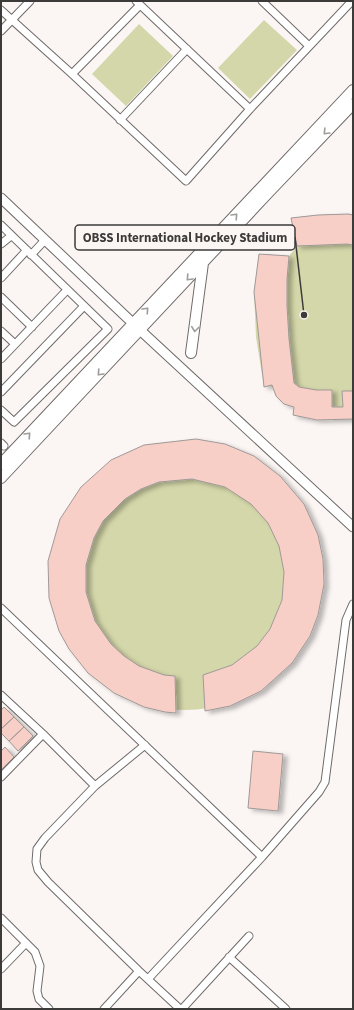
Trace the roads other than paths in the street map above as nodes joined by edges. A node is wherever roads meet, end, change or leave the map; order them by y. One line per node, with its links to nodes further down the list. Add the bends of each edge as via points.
1 (30, 1): 6 (street)
2 (262, 1): 8 (street)
3 (352, 1): 8 (street)
4 (138, 3): 9 (street); 10 (street)
5 (1, 10): 6 (street)
6 (12, 20): 7 (street); 10 (street)
7 (1, 31)
8 (309, 46): 13 (street)
9 (187, 49): 13 (street); 14 (street)
10 (72, 74): 14 (street)
11 (353, 90): 27 (main road, one-way to 11)
12 (353, 104): 21 (main road, one-way to 21)
13 (250, 108): 14 (street, via 186,182)
14 (120, 120)
15 (1, 198): 18 (street)
16 (1, 225): 17 (street)
17 (11, 236): 19 (street); 20 (street)
18 (45, 240): 20 (street); 27 (street)
19 (1, 244)
20 (29, 253): 22 (street); 23 (street)
21 (203, 263): 27 (main road, one-way to 27); 30 (main road, one-way to 30)
22 (1, 278)
23 (67, 290): 25 (street); 26 (street)
24 (1, 297): 26 (street)
25 (84, 306): 32 (street); 33 (street, via 108,329 14,422)
26 (32, 327): 29 (street)
27 (137, 327): 34 (main road, one-way to 27); 35 (main road, one-way to 35); 36 (street)
28 (1, 331): 29 (street)
29 (15, 344): 31 (street)
30 (191, 353)
31 (1, 359)
32 (1, 392)
33 (1, 410)
34 (1, 464)
35 (1, 478)
36 (353, 527)
37 (353, 604): 44 (street, via 346,620 325,782)
38 (1, 608): 41 (street)
39 (1, 695): 40 (street)
40 (43, 734): 42 (street); 43 (street)
41 (146, 745): 43 (street); 44 (street)
42 (1, 777)
43 (95, 786): 50 (street, via 45,838 37,849 36,862 38,870 48,882)
44 (262, 856): 51 (street)
45 (1, 918): 47 (street)
46 (249, 936): 48 (street)
47 (26, 943): 49 (street); 52 (street, via 35,952 40,966 37,991)
48 (229, 957): 54 (street); 55 (street)
49 (1, 969)
50 (139, 971): 51 (street); 53 (street)
51 (148, 979): 54 (street)
52 (46, 1008)
53 (104, 1009)
54 (181, 1009)
55 (286, 1009)

